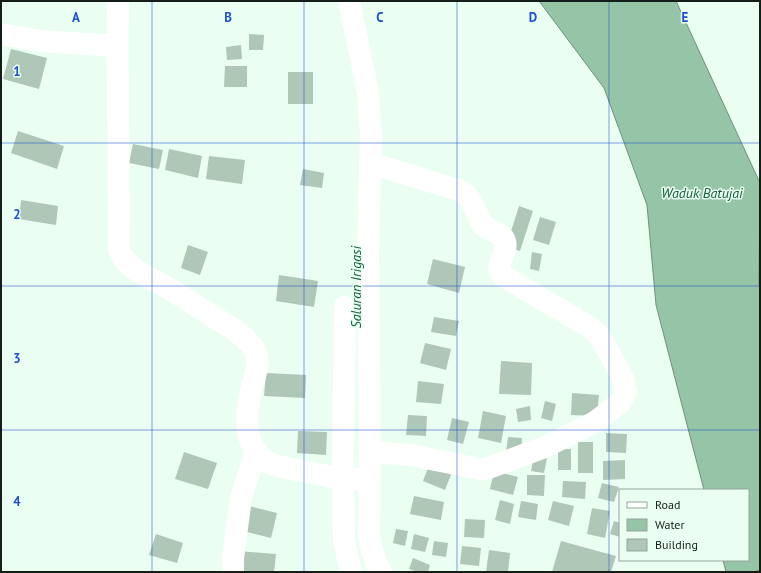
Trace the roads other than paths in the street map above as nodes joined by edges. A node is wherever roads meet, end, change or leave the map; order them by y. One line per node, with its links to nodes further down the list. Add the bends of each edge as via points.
1 (118, 1): 4 (street)
2 (349, 1): 5 (street, via 368,92)
3 (1, 34): 4 (street, via 40,41)
4 (117, 46): 7 (street, via 119,250 134,269 228,325 251,344 257,357 258,368 250,391 247,424 250,440)
5 (370, 163): 8 (street); 8 (street, via 458,190 468,197 483,225 505,241 506,246 499,268 501,274 599,335 623,378 626,391 621,402 595,422 545,447 486,469 411,455)
6 (345, 307): 9 (street)
7 (256, 450): 9 (street, via 264,460 284,468); 10 (street, via 241,498)
8 (370, 452): 9 (street)
9 (357, 479): 11 (street, via 344,541); 12 (street, via 372,550)
10 (233, 572)
11 (352, 572)
12 (381, 572)

